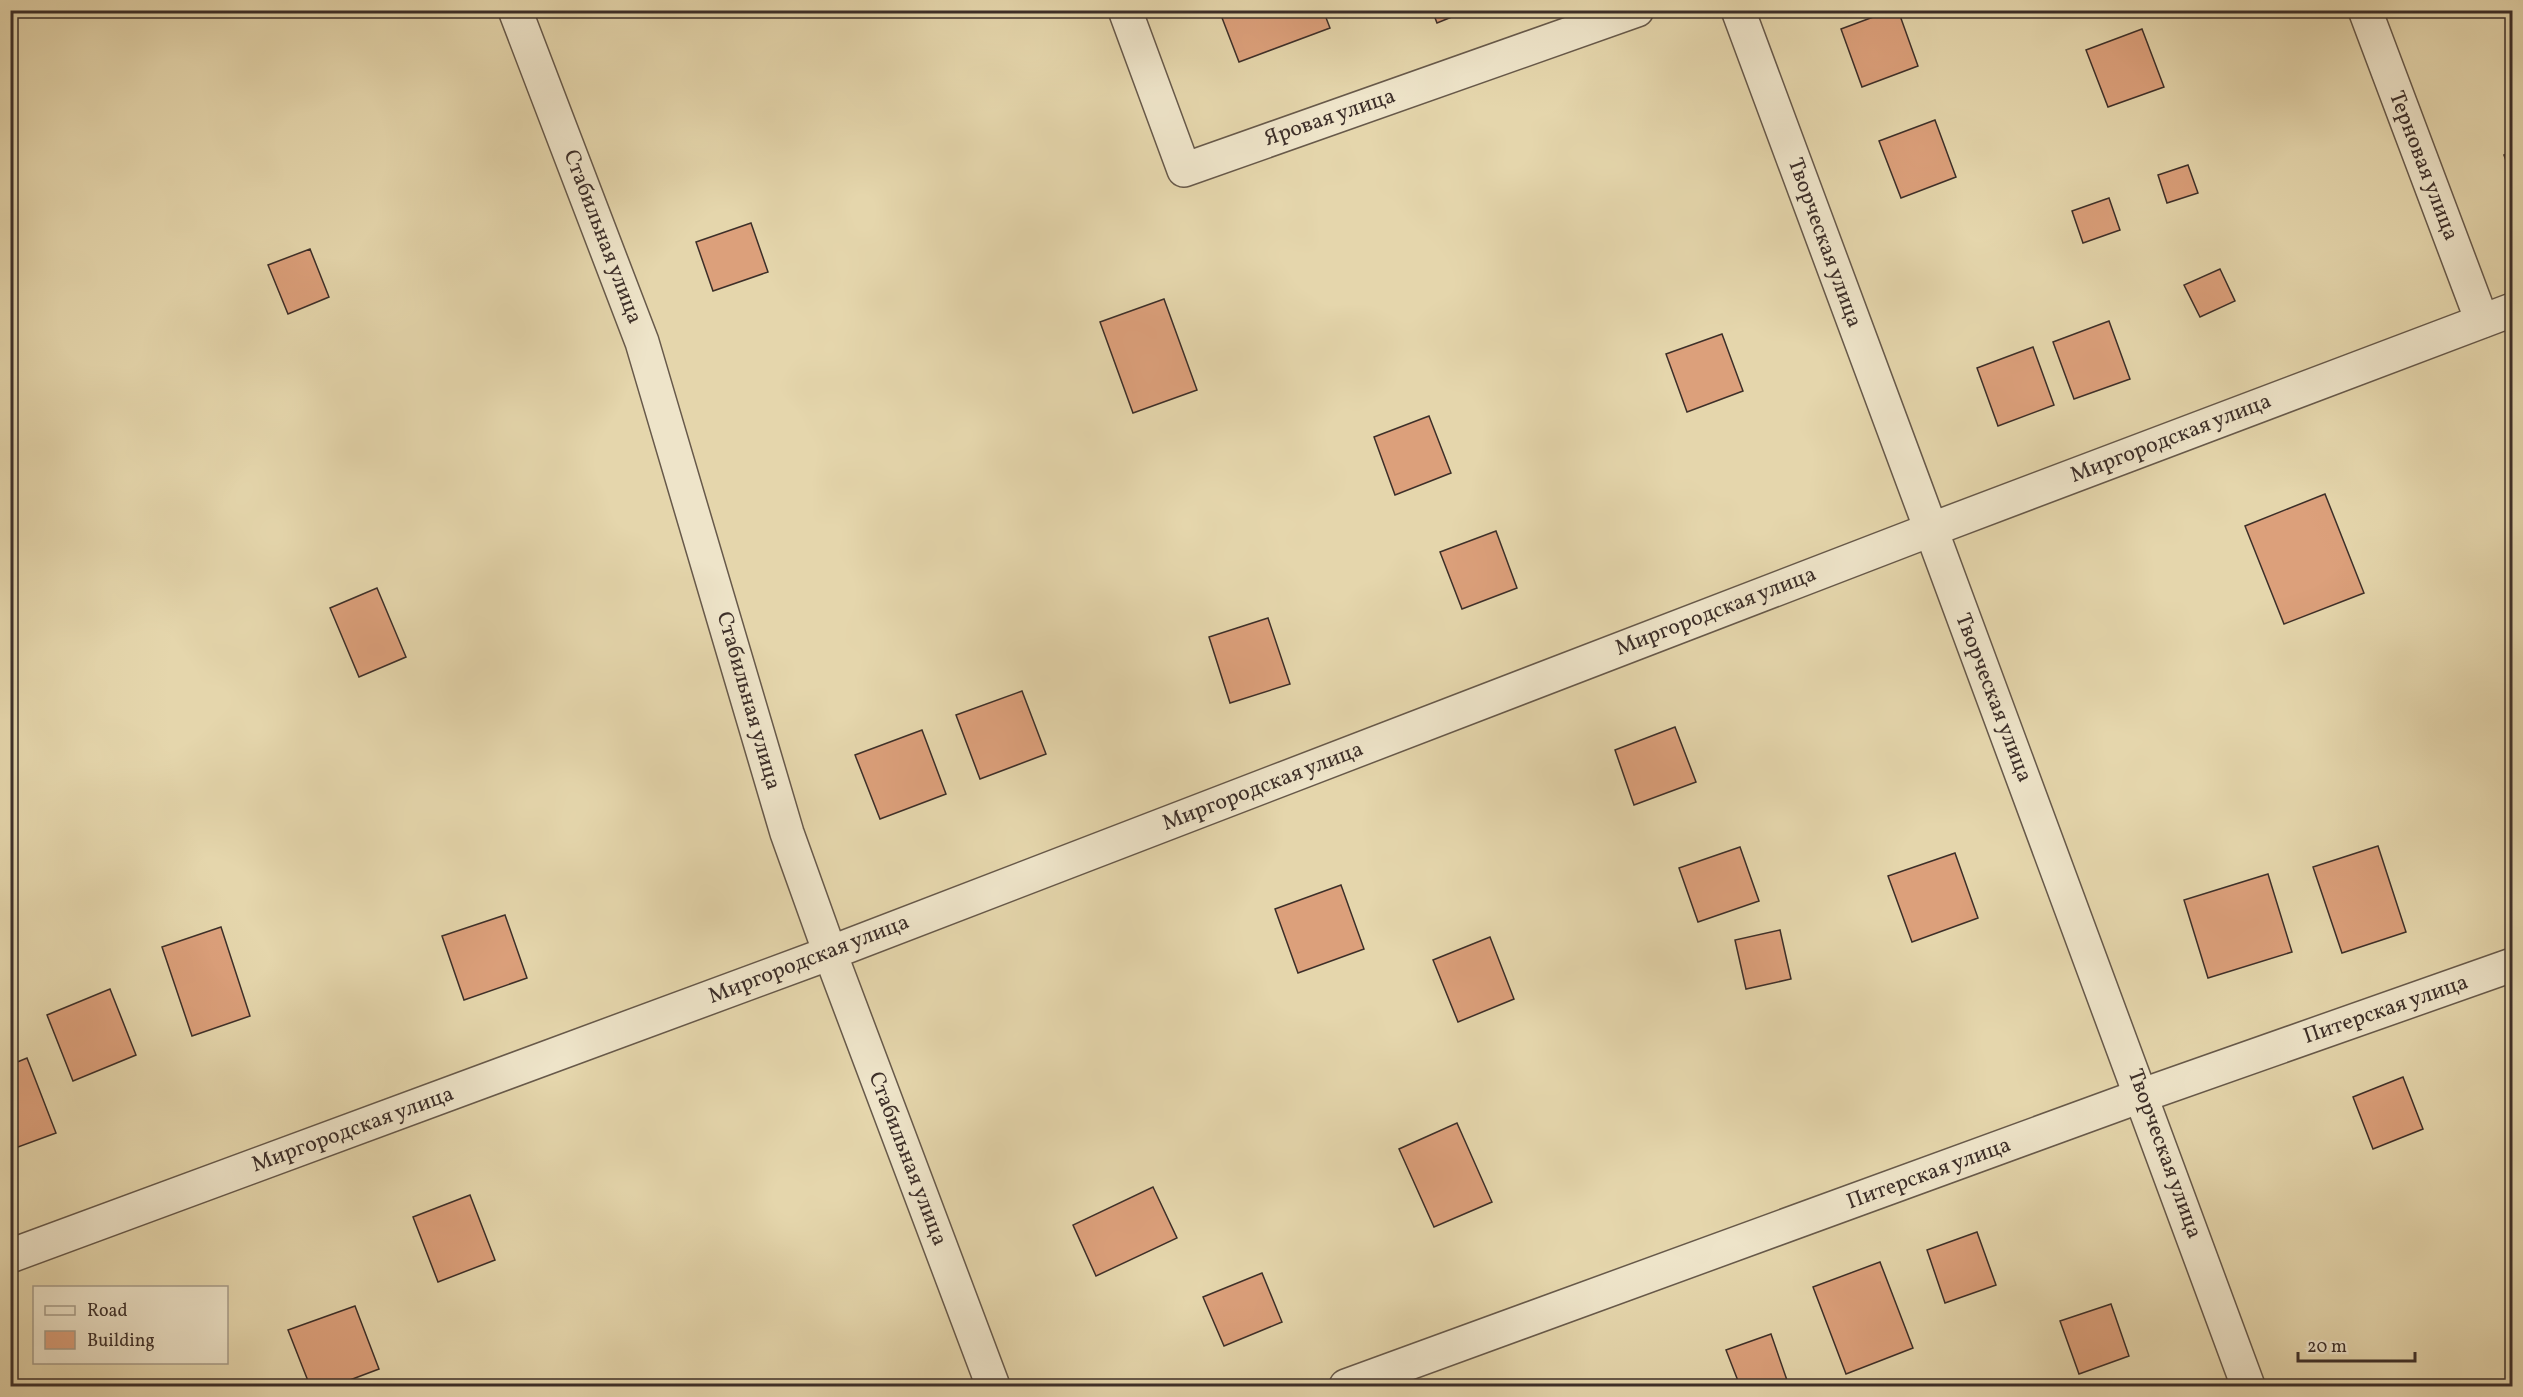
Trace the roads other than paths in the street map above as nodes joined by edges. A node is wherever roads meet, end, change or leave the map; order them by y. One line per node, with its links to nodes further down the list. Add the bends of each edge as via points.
1 (515, 10): 9 (street, Стабильная улица, via 642,342 787,833)
2 (1125, 10): 3 (street, Яровая улица, via 1184,170)
3 (1637, 10)
4 (1738, 10): 8 (street, Творческая улица)
5 (2365, 10): 7 (street, Терновая улица)
6 (2512, 310): 7 (street, Миргородская улица)
7 (2482, 321): 8 (street, Миргородская улица)
8 (1930, 530): 9 (street, Миргородская улица); 11 (street, Творческая улица)
9 (830, 953): 12 (street, Миргородская улица); 13 (street, Стабильная улица)
10 (2512, 965): 11 (street, Питерская улица)
11 (2143, 1095): 14 (street, Питерская улица); 15 (street, Творческая улица)
12 (10, 1256)
13 (993, 1386)
14 (1346, 1386)
15 (2248, 1386)

